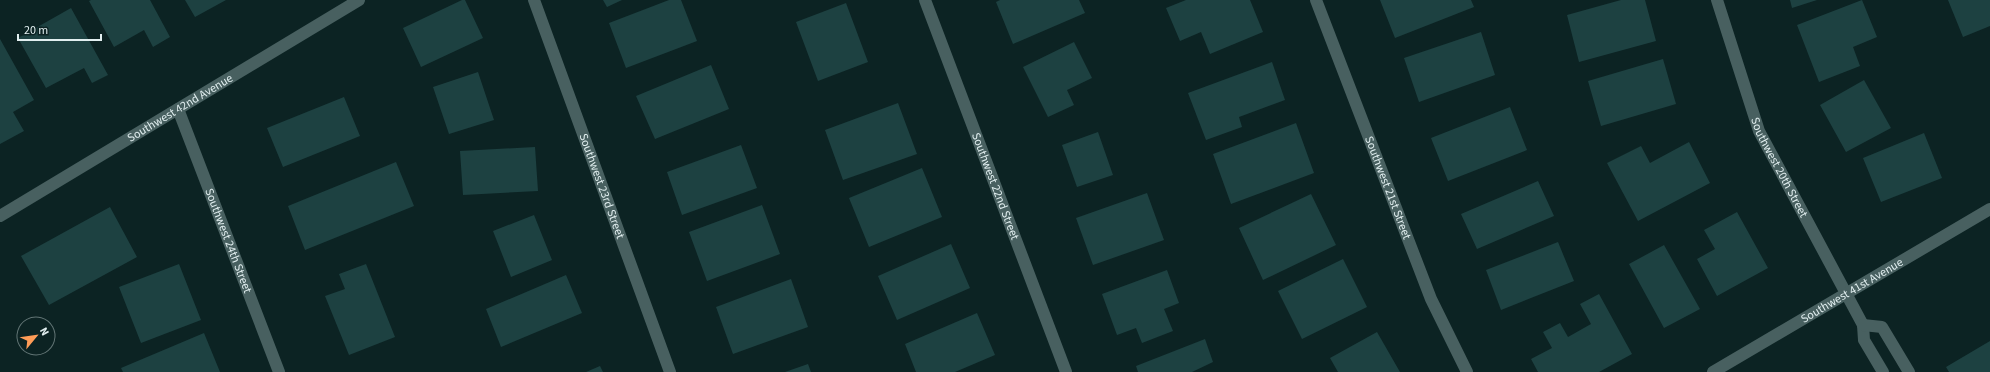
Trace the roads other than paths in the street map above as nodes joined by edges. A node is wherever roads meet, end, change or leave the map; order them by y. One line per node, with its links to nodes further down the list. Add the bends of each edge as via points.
1 (359, 0): 6 (street, Southwest 42nd Avenue)
2 (534, 0): 12 (street, Southwest 23rd Street)
3 (926, 0): 13 (street, Southwest 22nd Street)
4 (1316, 0): 14 (street, Southwest 21st Street, via 1431,299)
5 (1717, 0): 9 (street, Southwest 20th Street, via 1759,131)
6 (178, 109): 8 (street, Southwest 42nd Avenue); 11 (street, Southwest 24th Street)
7 (1990, 209): 9 (street, Southwest 41st Avenue)
8 (0, 216)
9 (1846, 294): 10 (street, Southwest 20th Street); 15 (street, Southwest 41st Avenue)
10 (1863, 325): 16 (street, Southwest 20th Street, via 1864,340); 17 (street, via 1882,326)
11 (279, 372)
12 (670, 372)
13 (1066, 372)
14 (1467, 372)
15 (1713, 372)
16 (1883, 372)
17 (1908, 372)

